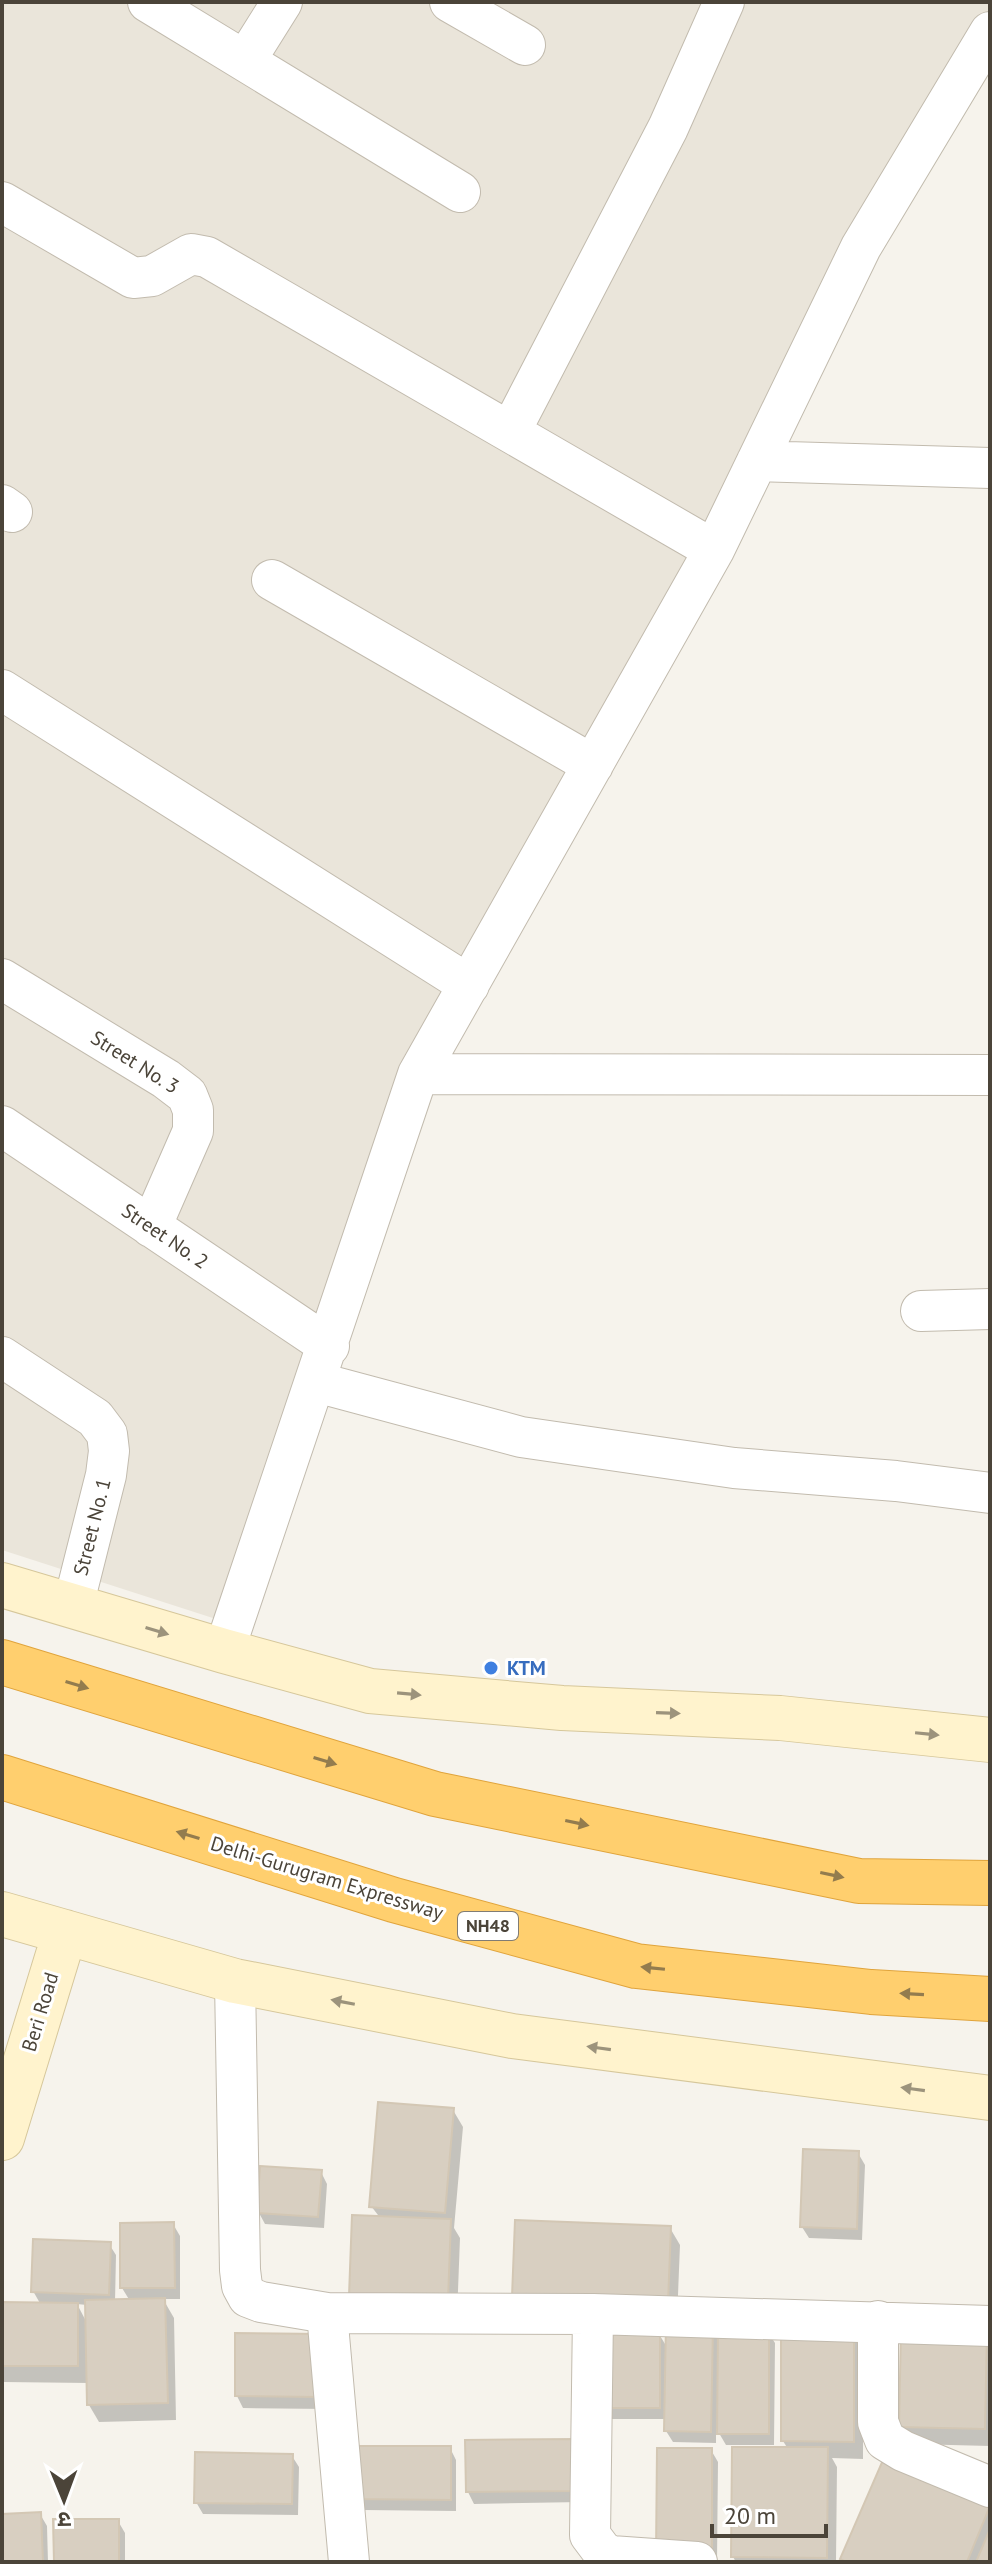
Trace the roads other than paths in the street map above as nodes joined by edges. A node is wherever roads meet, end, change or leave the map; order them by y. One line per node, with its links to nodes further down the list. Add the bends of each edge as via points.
1 (148, 2): 7 (street)
2 (282, 2): 7 (street)
3 (450, 2): 6 (street)
4 (724, 2): 10 (street, via 668,128)
5 (990, 32): 11 (street, via 861,247)
6 (525, 45)
7 (245, 61): 8 (street)
8 (460, 192)
9 (2, 202): 10 (street, via 133,278 152,276 191,254 207,257)
10 (510, 432): 13 (street)
11 (757, 461): 12 (street); 13 (street)
12 (990, 468)
13 (714, 550): 16 (street)
14 (272, 580): 16 (street)
15 (2, 690): 18 (street)
16 (593, 765): 18 (street)
17 (2, 979): 22 (street, Street No. 3, via 187,1095 193,1131)
18 (469, 985): 19 (street)
19 (418, 1074): 20 (street); 26 (street)
20 (990, 1075)
21 (2, 1126): 22 (street, Street No. 2)
22 (151, 1227): 26 (street, Street No. 2)
23 (990, 1309): 24 (street)
24 (921, 1311)
25 (2, 1357): 29 (street, Street No. 1, via 95,1418 107,1434 106,1475)
26 (322, 1364): 27 (street, Street No. 2, via 521,1437 734,1468); 30 (street)
27 (990, 1493)
28 (2, 1585): 29 (main road)
29 (73, 1606): 30 (main road, one-way to 30)
30 (224, 1651): 32 (main road, one-way to 32, via 370,1691 562,1708 780,1718)
31 (2, 1662): 34 (highway, one-way to 34, via 435,1794 859,1881)
32 (990, 1740)
33 (2, 1777): 38 (highway, Delhi-Gurugram Expressway / NH48, one-way to 33, via 871,1992 636,1966 394,1900)
34 (990, 1883)
35 (2, 1914): 36 (main road)
36 (65, 1932): 37 (main road); 40 (main road, Beri Road)
37 (235, 1981): 39 (main road, one-way to 37, via 512,2036); 41 (street, via 242,2286 248,2297 261,2302)
38 (990, 1999)
39 (990, 2098)
40 (2, 2138)
41 (327, 2313): 42 (street); 46 (street)
42 (593, 2314): 43 (street); 47 (street, via 590,2535 611,2556)
43 (878, 2321): 44 (street); 45 (street, via 878,2422 885,2440)
44 (990, 2326)
45 (990, 2487)
46 (349, 2562)
47 (697, 2562)

